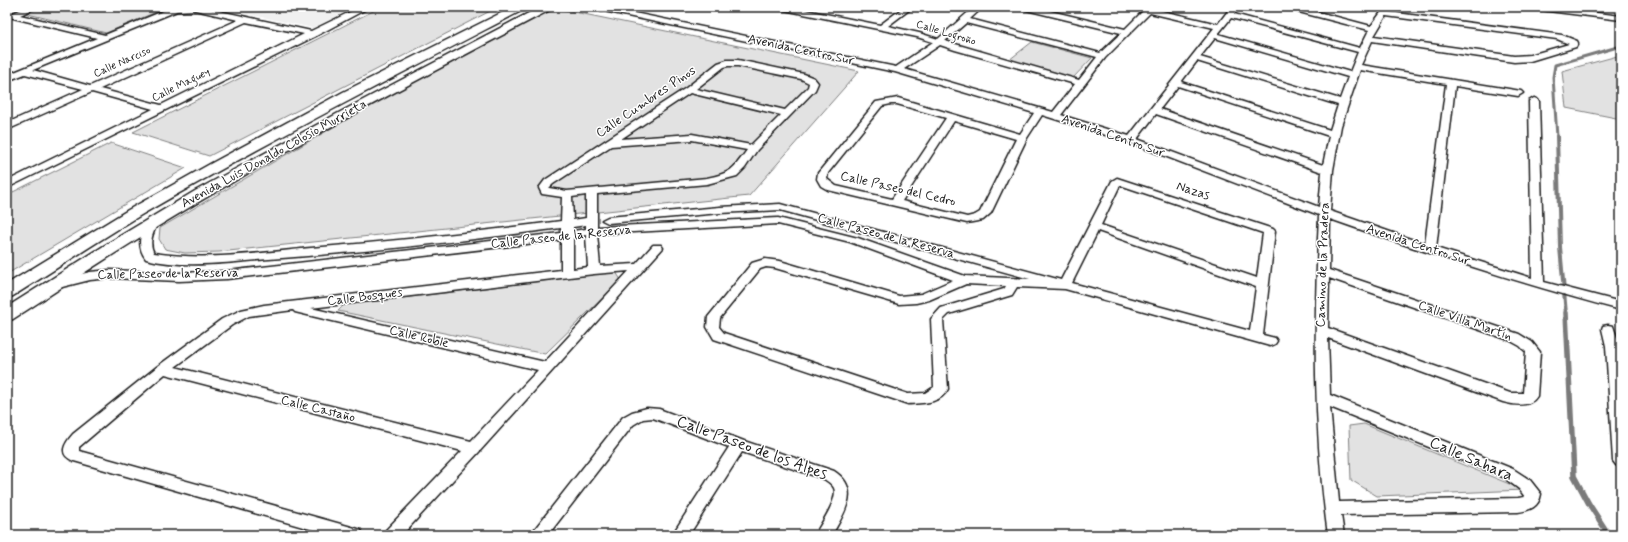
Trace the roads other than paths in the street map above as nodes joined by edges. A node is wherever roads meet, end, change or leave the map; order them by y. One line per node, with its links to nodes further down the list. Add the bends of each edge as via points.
1 (34, 7): 19 (street)
2 (366, 7): 27 (street, Calle Maguey)
3 (521, 7): 84 (main road, Avenida Luis Donaldo Colosio Murrieta, via 348,95 215,167 134,213)
4 (548, 7): 66 (main road, Avenida Luis Donaldo Colosio Murrieta, via 366,102)
5 (594, 7): 35 (street, Avenida Centro Sur)
6 (779, 7): 17 (street, Calle Logroño)
7 (833, 7): 17 (street)
8 (909, 7): 23 (street)
9 (979, 7): 22 (street)
10 (1025, 7): 26 (street)
11 (1135, 7): 15 (street)
12 (1235, 7): 18 (street)
13 (1290, 7): 25 (street)
14 (1532, 7): 20 (street)
15 (1150, 8): 24 (street); 26 (street)
16 (1385, 9): 25 (street, Camino de la Pradera); 30 (street, via 1559,37 1572,41 1574,45 1530,58 1514,59)
17 (820, 15): 23 (street, Calle Logroño)
18 (1230, 15): 24 (street); 32 (street)
19 (9, 16): 29 (street)
20 (1621, 18)
21 (246, 19): 27 (street); 29 (street, via 186,8 166,12); 42 (street, Calle Narciso)
22 (965, 20): 31 (street); 33 (street)
23 (882, 27): 31 (street, Calle Logroño)
24 (1220, 27): 28 (street)
25 (1374, 29): 30 (street, Camino de la Pradera)
26 (1127, 32): 33 (street)
27 (314, 34): 47 (street, Calle Maguey)
28 (1213, 35): 34 (street); 37 (street)
29 (107, 38): 36 (street)
30 (1369, 38): 32 (street, Camino de la Pradera)
31 (939, 42): 35 (street); 40 (street, Calle Logroño)
32 (1363, 51): 37 (street, Camino de la Pradera)
33 (1102, 56): 40 (street)
34 (1195, 58): 41 (street); 46 (street)
35 (898, 70): 49 (street, Avenida Centro Sur)
36 (25, 71): 38 (street); 42 (street)
37 (1355, 71): 39 (street); 46 (street, Camino de la Pradera)
38 (7, 78)
39 (1451, 82): 44 (street); 71 (street)
40 (1080, 83): 51 (street)
41 (1176, 83): 48 (street); 54 (street)
42 (89, 90): 47 (street); 53 (street, Calle Narciso)
43 (689, 90): 50 (street); 50 (street, Calle Cumbres Pinos, via 721,65 732,62 811,80 814,84 812,88); 57 (street, Calle Cumbres Pinos)
44 (1518, 93)
45 (1534, 101): 81 (street)
46 (1342, 103): 54 (street, Camino de la Pradera)
47 (161, 108): 60 (street, Calle Maguey)
48 (1155, 111): 56 (street); 59 (street)
49 (1040, 112): 51 (street, Avenida Centro Sur); 55 (street, Calle Paseo del Cedro)
50 (786, 113): 58 (street, Calle Cumbres Pinos)
51 (1055, 116): 56 (street, Avenida Centro Sur)
52 (952, 117): 55 (street, Calle Paseo del Cedro); 63 (street); 63 (street, Calle Paseo del Cedro, via 898,101 886,101 880,104 823,173 822,179 825,184 832,188)
53 (7, 127)
54 (1333, 134): 59 (street, Camino de la Pradera)
55 (1022, 138): 63 (street, Calle Paseo del Cedro, via 981,218 967,220)
56 (1131, 140): 64 (street, Avenida Centro Sur)
57 (610, 143): 58 (street, via 692,137); 62 (street, Calle Cumbres Pinos, via 544,188 546,192)
58 (753, 148): 61 (street, Calle Cumbres Pinos, via 741,166 722,178)
59 (1328, 170): 64 (street, Camino de la Pradera)
60 (7, 185)
61 (592, 191): 62 (street, Calle Cumbres Pinos); 67 (street)
62 (567, 194): 69 (street)
63 (895, 203)
64 (1324, 213): 71 (street, Avenida Centro Sur); 75 (street, Camino de la Pradera)
65 (608, 220): 82 (street, Calle Paseo de la Reserva, via 780,207)
66 (152, 223): 72 (street, Calle Paseo de la Reserva, via 145,242 146,251 151,257); 83 (main road, Avenida Luis Donaldo Colosio Murrieta)
67 (591, 226): 69 (street, Calle Paseo de la Reserva); 74 (street); 78 (street, Calle Paseo de la Reserva, via 778,221 854,240)
68 (1094, 226): 80 (street); 80 (street, Nazas, via 1117,181 1269,231); 82 (street, Nazas)
69 (567, 230): 72 (street, Calle Paseo de la Reserva, via 236,259); 76 (street); 77 (street, Calle Paseo de la Reserva, via 406,255 227,275)
70 (657, 248): 73 (street)
71 (1430, 250): 81 (street, Avenida Centro Sur)
72 (160, 260): 77 (street)
73 (640, 267): 74 (street, Calle Bosques); 93 (street)
74 (594, 270): 76 (street, Calle Bosques)
75 (1323, 272): 89 (street, Camino de la Pradera); 89 (street, Calle Villa Martín, via 1522,341 1533,352 1530,396 1518,400 1508,398)
76 (567, 273): 86 (street, Calle Bosques)
77 (136, 276): 83 (street, Calle Paseo de la Reserva, via 90,276)
78 (964, 280): 79 (street, Calle Paseo de la Reserva); 79 (street, via 909,302 765,263 751,271 714,317 713,327 719,336 908,400 928,398 942,389 938,319 945,311 1008,292)
79 (1014, 282): 82 (street, Calle Paseo de la Reserva)
80 (1261, 284): 90 (street, Nazas)
81 (1538, 284): 85 (street, Avenida Centro Sur)
82 (1065, 285): 90 (street, Calle Paseo de la Reserva)
83 (51, 286): 87 (main road, Avenida Luis Donaldo Colosio Murrieta)
84 (7, 292)
85 (1621, 306)
86 (291, 307): 93 (street, Calle Roble); 94 (street, Calle Bosques, via 245,313 227,322)
87 (7, 315)
88 (1608, 329): 92 (street)
89 (1321, 330): 95 (street, Camino de la Pradera)
90 (1256, 338): 91 (street, Calle Paseo de la Reserva)
91 (1270, 341)
92 (1617, 347): 96 (street)
93 (547, 367): 98 (street)
94 (163, 369): 98 (street, Calle Castaño); 101 (street, Calle Bosques, via 78,438 72,445 74,455)
95 (1323, 398): 100 (street, Camino de la Pradera); 100 (street, Calle Sahara, via 1508,473 1520,480 1533,494 1532,500 1518,505)
96 (1619, 405): 99 (street)
97 (738, 445): 103 (street, Calle Paseo de los Alpes, via 654,413 637,415 628,421); 104 (street); 105 (street, Calle Paseo de los Alpes, via 838,480 842,490 840,500)
98 (474, 448): 102 (street)
99 (1621, 460)
100 (1332, 509): 106 (street, Camino de la Pradera)
101 (355, 535)
102 (392, 535)
103 (538, 535)
104 (680, 535)
105 (823, 535)
106 (1336, 535)

